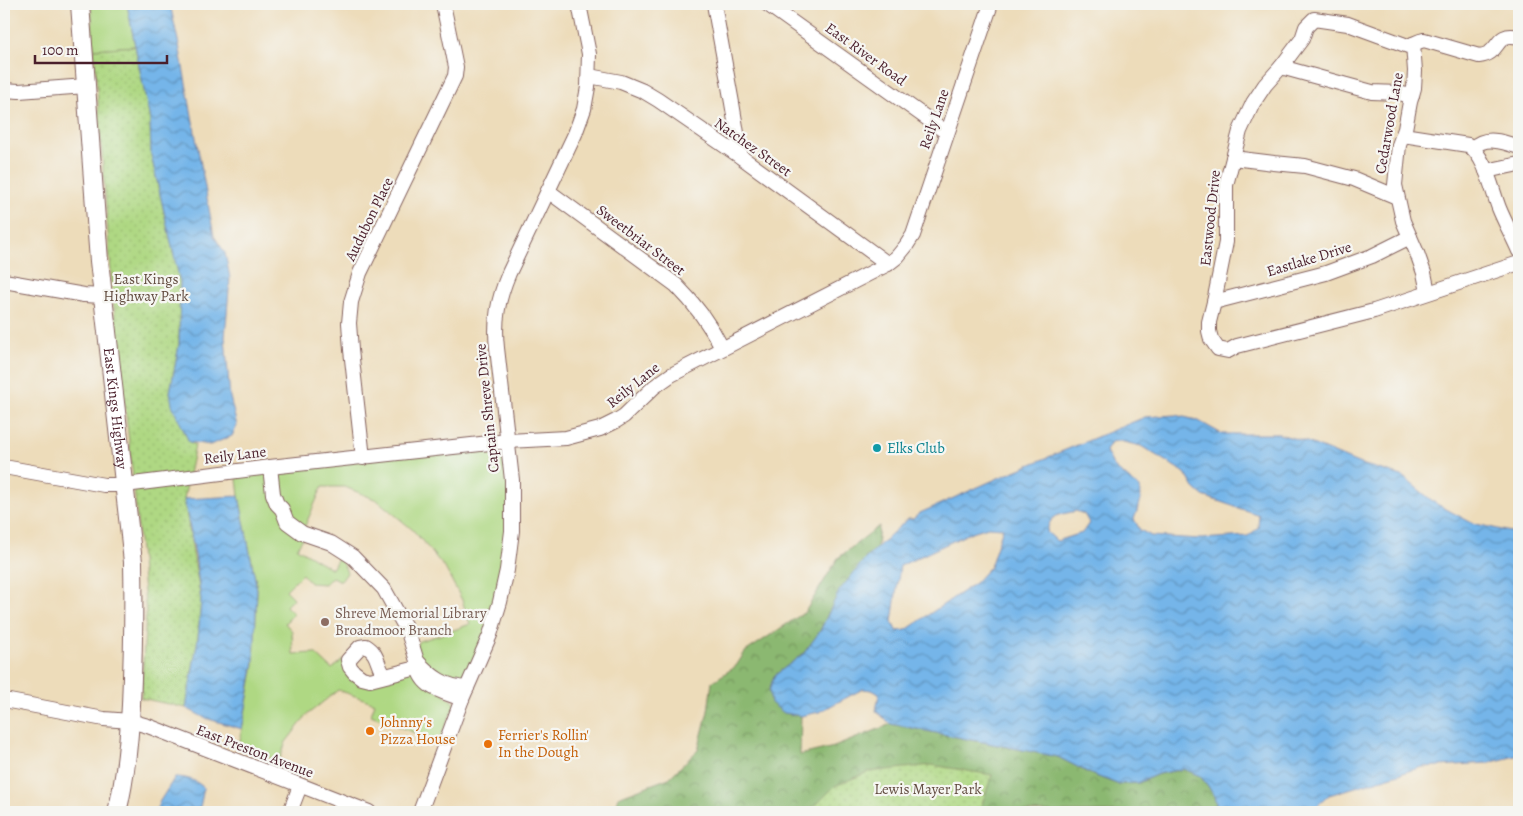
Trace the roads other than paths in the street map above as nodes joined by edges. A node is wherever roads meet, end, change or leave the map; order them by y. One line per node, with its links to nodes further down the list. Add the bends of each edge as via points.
1 (80, 4): 11 (main road, East Kings Highway)
2 (443, 4): 34 (street, Audubon Place, via 455,76 360,273 351,302 350,350)
3 (579, 4): 10 (street, Captain Shreve Drive)
4 (714, 4): 18 (street)
5 (768, 4): 14 (street, East River Road)
6 (991, 4): 14 (street, Reily Lane)
7 (1519, 37): 8 (street, Eastwood Drive, via 1505,36 1485,56 1424,40)
8 (1413, 44): 9 (street, Eastwood Drive, via 1408,46 1348,24 1314,19 1306,26 1302,39); 13 (street, Cedarwood Lane, via 1415,71)
9 (1281, 68): 13 (street, via 1372,92); 19 (street, Eastwood Drive, via 1253,103 1240,131)
10 (589, 76): 18 (street, Natchez Street, via 643,91); 22 (street, Captain Shreve Drive, via 581,120)
11 (86, 86): 12 (street); 30 (main road, East Kings Highway)
12 (4, 90)
13 (1412, 96): 15 (street, Cedarwood Lane)
14 (946, 132): 27 (street, Reily Lane, via 913,234 902,252)
15 (1403, 135): 17 (street); 23 (street, Cedarwood Lane, via 1395,175)
16 (1519, 147): 17 (street, via 1491,140)
17 (1473, 148): 21 (street)
18 (741, 157): 27 (street, Natchez Street)
19 (1233, 158): 23 (street, via 1305,166 1354,179); 31 (street, Eastwood Drive, via 1226,185 1226,242)
20 (1519, 164): 21 (street)
21 (1486, 171): 25 (street)
22 (548, 191): 32 (street, Sweetbriar Street, via 676,285 707,321); 33 (street, Captain Shreve Drive, via 509,273 496,311 496,348)
23 (1397, 197): 24 (street, Cedarwood Lane)
24 (1410, 237): 29 (street, Cedarwood Lane); 31 (street, Eastlake Drive, via 1326,273)
25 (1519, 251)
26 (1519, 263): 29 (street, Eastwood Drive)
27 (888, 264): 32 (street, Reily Lane)
28 (4, 281): 30 (street, via 84,296)
29 (1428, 292): 31 (street, Eastwood Drive, via 1374,311 1237,346 1225,352 1215,346 1209,331)
30 (103, 296): 37 (main road, East Kings Highway)
31 (1214, 302)
32 (722, 348): 33 (street, Reily Lane, via 671,375 624,416 600,429 566,438)
33 (508, 441): 34 (street, Reily Lane); 40 (street, Captain Shreve Drive, via 512,531 507,567 490,635)
34 (363, 458): 36 (street, Reily Lane)
35 (4, 467): 37 (street, Reily Lane, via 104,485)
36 (273, 467): 37 (street, Reily Lane); 38 (street, via 274,494 286,522 353,557 384,589 408,632)
37 (125, 485): 42 (main road, East Kings Highway, via 134,609)
38 (417, 664): 39 (street); 40 (street)
39 (384, 675)
40 (465, 694): 47 (street, Captain Shreve Drive)
41 (4, 700): 42 (street, East Preston Avenue)
42 (130, 721): 43 (street, East Preston Avenue); 44 (main road, East Kings Highway)
43 (300, 786): 45 (street); 46 (street, East Preston Avenue)
44 (117, 812)
45 (290, 812)
46 (369, 812)
47 (420, 812)

